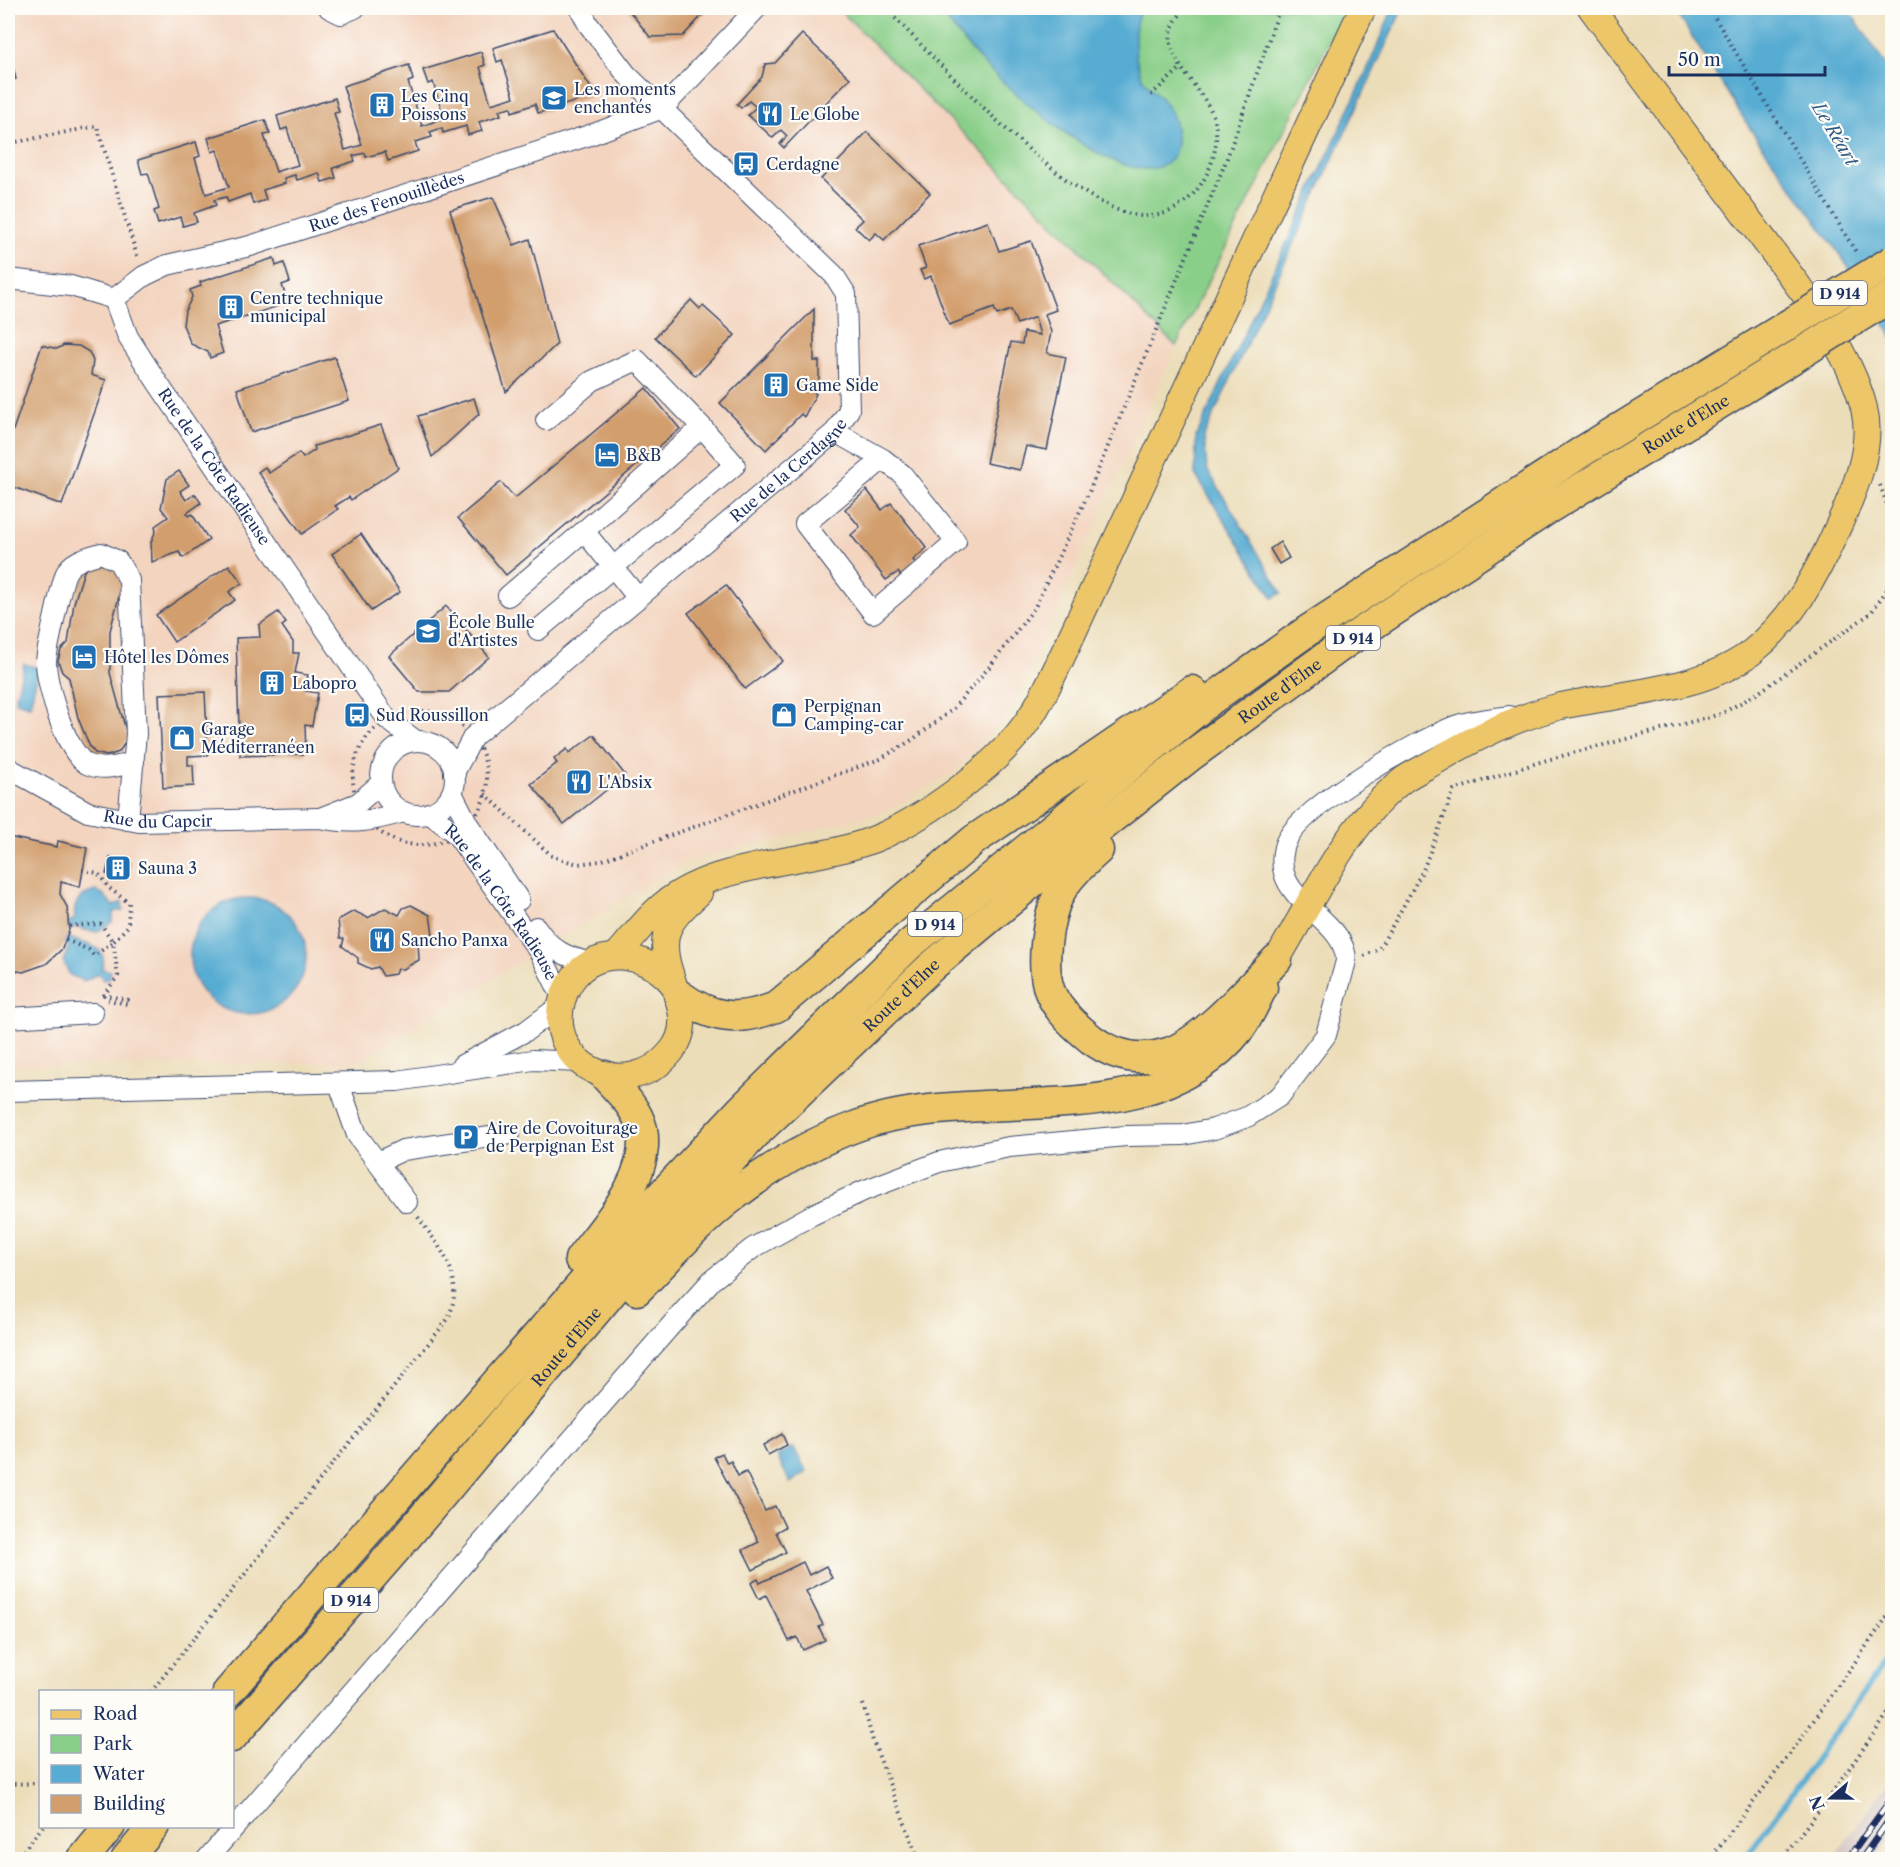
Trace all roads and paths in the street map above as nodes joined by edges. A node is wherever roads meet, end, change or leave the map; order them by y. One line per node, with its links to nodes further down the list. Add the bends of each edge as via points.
1 (329, 8): 2 (street, via 341,14)
2 (355, 8)
3 (580, 8): 12 (street, Rue de la Cerdagne, via 627,75)
4 (757, 8): 12 (street)
5 (889, 8): 10 (path, via 998,122 1078,187 1105,205 1133,215 1166,213 1189,199 1205,181 1213,158 1214,121 1206,102)
6 (1187, 8): 10 (path, via 1174,26 1171,43)
7 (1363, 8): 51 (main road, via 1029,720 988,765 941,801 883,836)
8 (1591, 8): 32 (main road, via 1823,319 1853,373 1865,410 1864,448 1854,492 1809,585 1789,617 1750,653 1714,673 1677,684)
9 (1709, 8): 14 (path)
10 (1180, 69): 11 (path)
11 (1151, 95)
12 (663, 108): 16 (street, Rue des Fenouillèdes, via 250,246 167,265); 23 (street, Rue de la Cerdagne, via 834,275 846,294 849,410)
13 (11, 143): 16 (path, via 97,126)
14 (1860, 260)
15 (1893, 261): 25 (highway, Route d'Elne / D 914, bridge)
16 (144, 276): 19 (street, Rue des Fenouillèdes)
17 (8, 279): 19 (street, via 71,286)
18 (1893, 296): 20 (highway, D 914, bridge)
19 (114, 299): 33 (street, Rue de la Côte Radieuse, via 128,337 157,382)
20 (1798, 355): 57 (highway, via 1350,657 1208,761 1075,871 1059,894 1048,927 1045,956 1050,991 1071,1024 1104,1049 1141,1059 1170,1052 1214,1023); 71 (highway, Route d'Elne / D 914, via 1549,508 1345,643 1189,757 1014,897 932,966 759,1130 654,1242)
21 (546, 420): 22 (street, via 592,381 637,360)
22 (702, 427): 26 (street); 27 (street, via 735,465)
23 (835, 432): 24 (street); 30 (street, Rue de la Cerdagne)
24 (883, 459): 24 (street, via 902,474 956,542 873,613 805,524)
25 (1497, 506): 60 (highway, via 1214,676 974,840 776,1007 742,1017 721,1016 692,1005); 75 (highway, Route d'Elne / D 914, via 1311,628 1209,701 909,945 741,1110 612,1249)
26 (584, 531): 27 (street); 29 (street)
27 (613, 566): 30 (street); 31 (street)
28 (1893, 582): 58 (path, via 1871,613 1758,693 1721,714 1544,761 1454,790 1423,870 1379,949)
29 (508, 596)
30 (638, 598): 34 (street, Rue de la Cerdagne)
31 (538, 630)
32 (1560, 706): 52 (main road, via 1476,737 1402,781 1359,825); 52 (street, via 1457,725 1396,754 1325,802 1288,838 1281,860 1290,887)
33 (387, 719): 34 (path, via 426,711 446,716); 35 (street); 37 (street); 43 (path, via 372,730 360,747 354,769)
34 (473, 737): 36 (street, Rue de la Cerdagne); 40 (street, Rue de la Cerdagne); 49 (path, via 482,753 487,779 485,794)
35 (416, 741): 36 (street); 37 (street, via 394,750)
36 (436, 746): 40 (street, via 445,753)
37 (386, 759): 41 (street)
38 (134, 762): 38 (street, via 129,580 118,561 101,553 81,559 67,572 46,662 55,707 73,751 87,765 108,769); 47 (street)
39 (8, 768): 47 (street, Rue du Capcir, via 88,812)
40 (454, 772): 42 (street)
41 (381, 783): 43 (street, Rue du Capcir); 44 (street, via 389,801)
42 (452, 793): 45 (street); 49 (street, Rue de la Côte Radieuse)
43 (358, 803): 46 (street, Rue du Capcir); 48 (path)
44 (405, 812): 45 (street); 48 (street, Rue du Capcir)
45 (429, 813): 49 (street, Rue de la Côte Radieuse)
46 (320, 818): 47 (street, Rue du Capcir); 48 (street, Rue du Capcir, via 347,824)
47 (128, 820)
48 (370, 821): 49 (path, via 385,834 410,843 433,843)
49 (462, 829): 59 (street, Rue de la Côte Radieuse, via 548,945 570,958); 61 (street, Rue de la Côte Radieuse, via 540,952)
50 (82, 870): 55 (path, via 98,873 109,888 129,903 128,926)
51 (737, 871): 56 (main road, via 694,885 657,910); 60 (main road, via 705,888 681,909 666,934 666,960)
52 (1309, 907): 57 (main road); 58 (street, via 1334,933)
53 (69, 926): 55 (path, via 101,924)
54 (66, 940): 55 (path, via 94,956)
55 (113, 942): 62 (path, via 118,976 104,995 128,1000 127,1004)
56 (617, 955): 59 (main road); 60 (main road, via 649,962 663,971)
57 (1277, 959): 71 (highway, via 1241,1027 1207,1062 1168,1082 1110,1098 931,1108 893,1115 830,1137 791,1158 731,1198)
58 (1346, 961): 84 (street, via 1326,1035 1281,1096 1247,1118 1182,1135 1009,1147 939,1162 863,1191 753,1248 712,1280)
59 (592, 963): 61 (main road, via 579,972)
60 (676, 989): 64 (main road, via 683,1014 681,1033 673,1051 660,1065 625,1078)
61 (562, 1002): 64 (main road, via 561,1025 567,1045); 65 (street, via 526,1031 482,1056)
62 (99, 1006): 63 (street)
63 (8, 1018)
64 (593, 1069): 65 (street, via 534,1060); 74 (highway, via 632,1107 642,1129 640,1163 626,1195 580,1259 269,1620)
65 (432, 1077): 66 (street)
66 (339, 1084): 67 (street); 69 (street, via 357,1135)
67 (8, 1091)
68 (510, 1134): 69 (street, via 403,1149)
69 (378, 1162): 70 (street)
70 (407, 1202): 73 (path, via 440,1248 453,1276 456,1300 448,1319)
71 (467, 1463): 78 (highway, Route d'Elne / D 914)
72 (1893, 1610): 91 (path)
73 (153, 1690)
74 (216, 1690)
75 (230, 1690)
76 (863, 1704): 90 (path, via 873,1741)
77 (1893, 1708): 92 (path)
78 (234, 1735)
79 (39, 1783): 80 (path)
80 (8, 1784)
81 (42, 1828): 86 (path)
82 (153, 1828): 88 (highway)
83 (234, 1828): 89 (street)
84 (234, 1828)
85 (108, 1829): 87 (highway)
86 (16, 1860)
87 (82, 1860)
88 (126, 1860)
89 (206, 1860)
90 (919, 1860)
91 (1709, 1860)
92 (1780, 1860)

